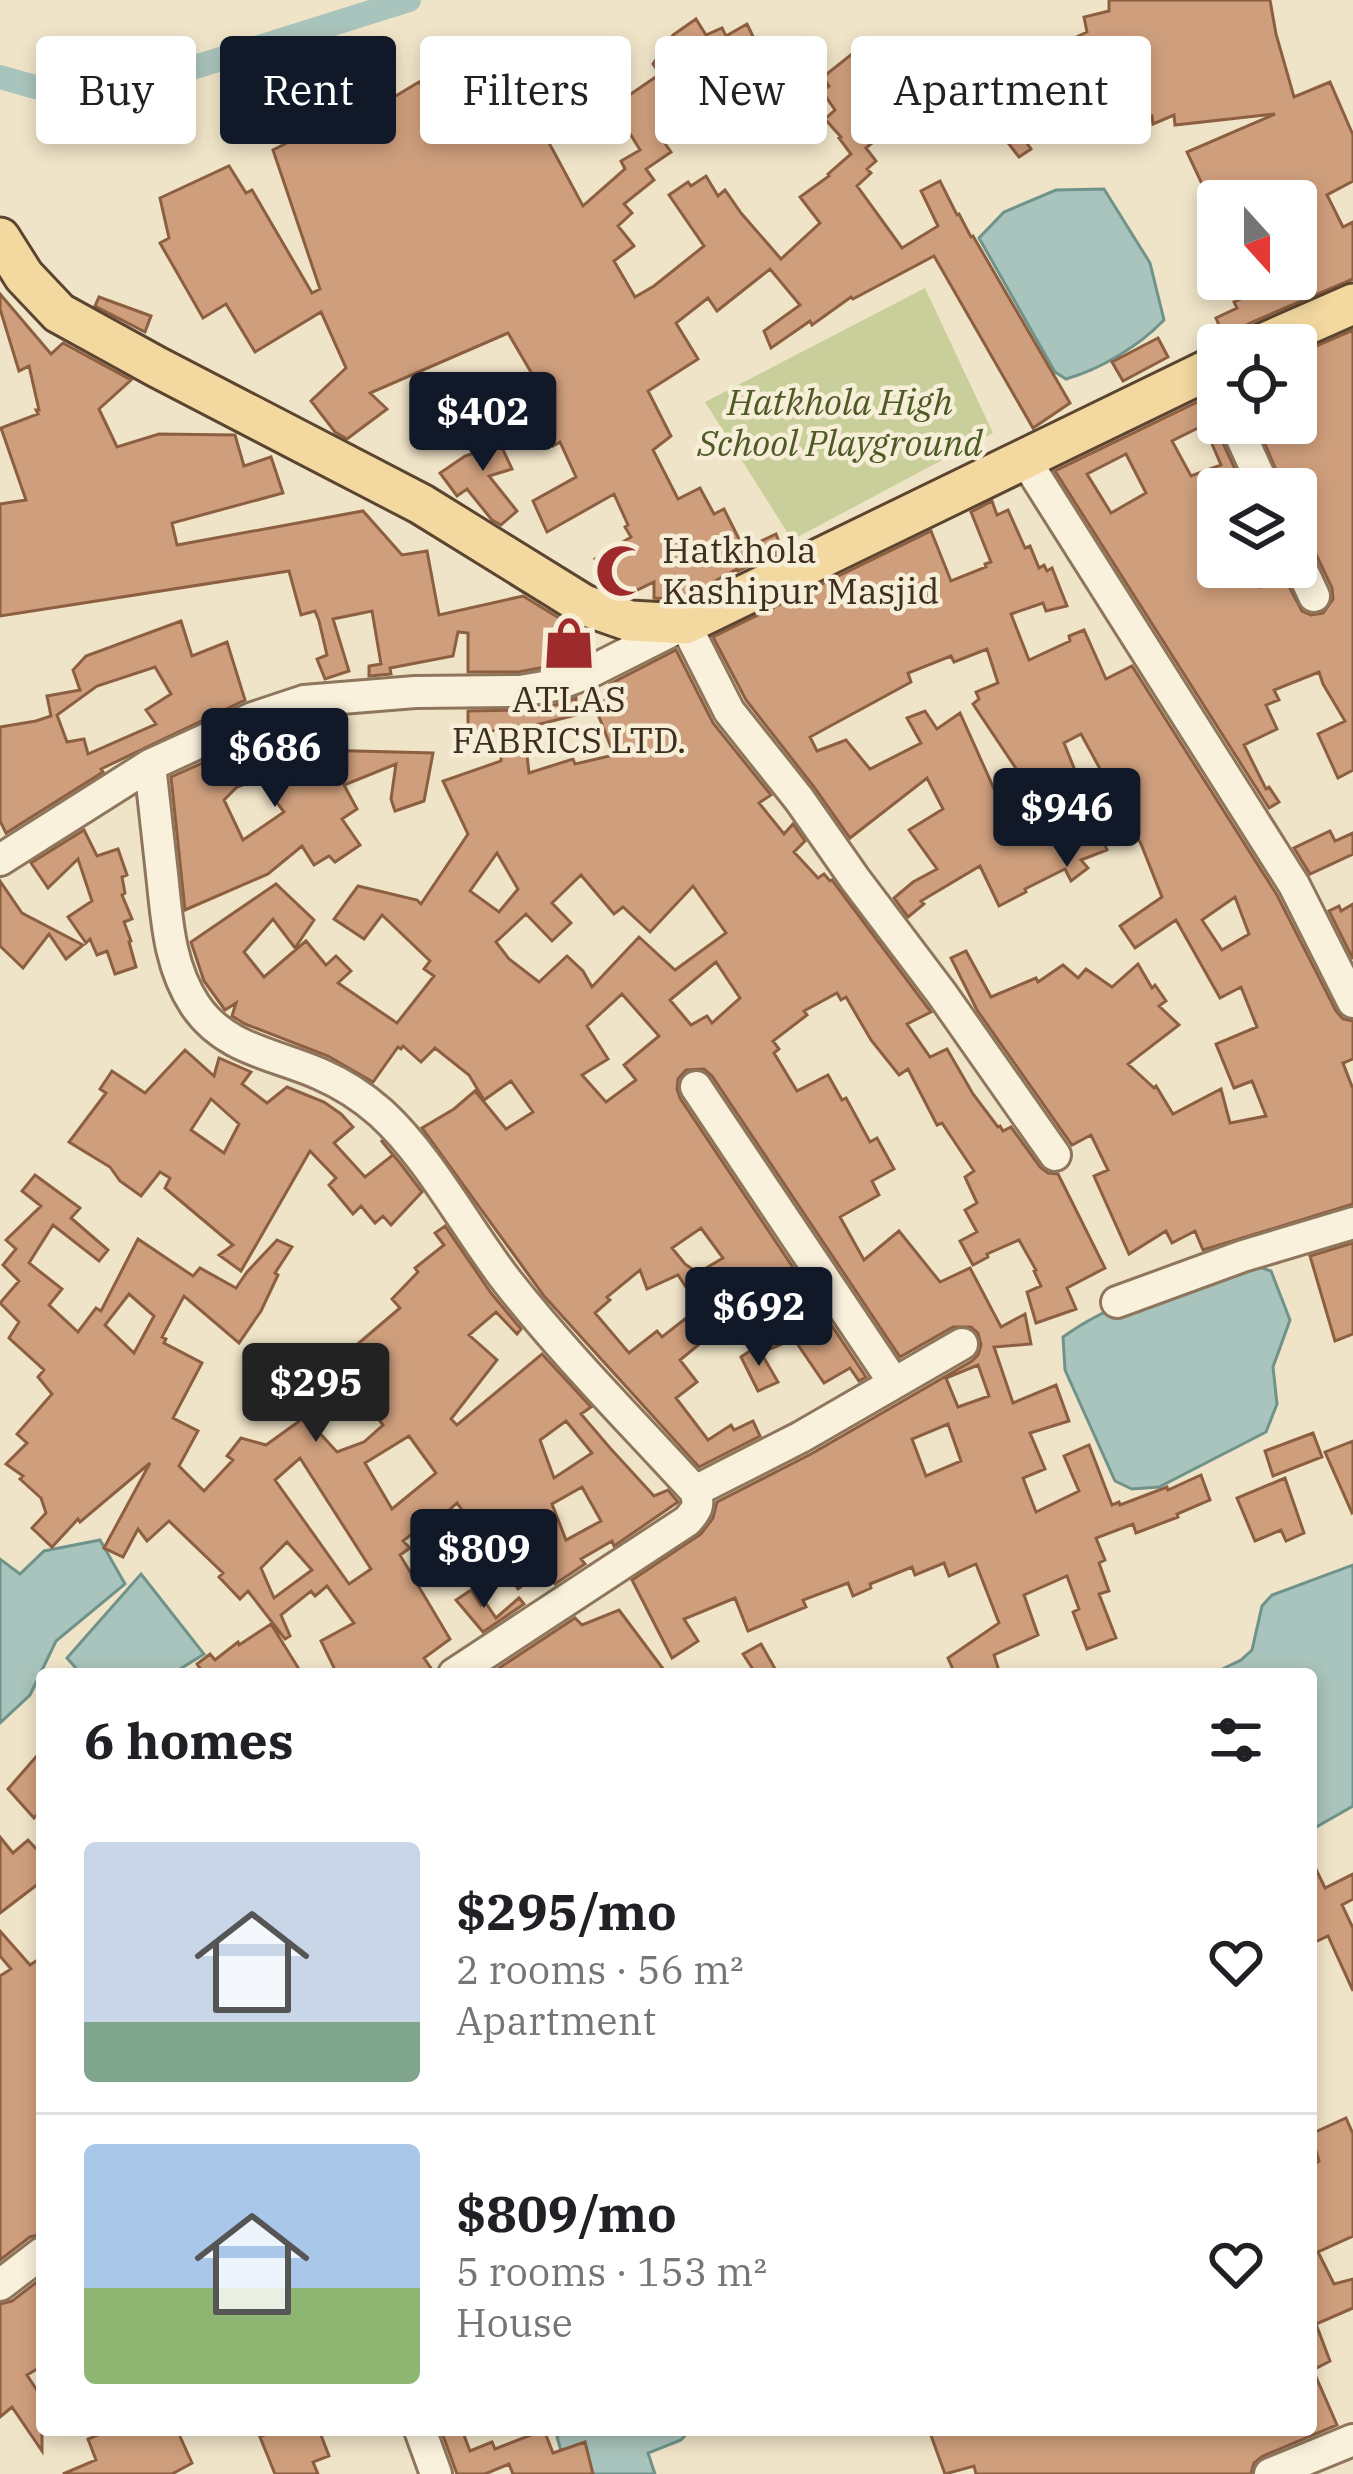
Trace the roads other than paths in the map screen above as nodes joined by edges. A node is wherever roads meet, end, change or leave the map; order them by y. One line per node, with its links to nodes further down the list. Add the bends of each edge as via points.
1 (0, 238): 8 (main road, via 59,313 421,504 584,605 630,621)
2 (1353, 304): 3 (main road)
3 (1308, 324)
4 (1197, 381): 5 (main road)
5 (1024, 458): 8 (main road); 11 (street, via 1294,885)
6 (1310, 588): 7 (street)
7 (1314, 596)
8 (685, 624): 9 (street, via 556,685 304,701); 13 (street, via 729,711)
9 (149, 765): 10 (street); 18 (street, via 170,947 208,1022 257,1053 354,1091 384,1116 506,1280)
10 (0, 860)
11 (1353, 1002)
12 (696, 1087): 17 (street)
13 (1055, 1155)
14 (1353, 1223): 15 (street)
15 (1117, 1303)
16 (962, 1344): 17 (street)
17 (894, 1383): 18 (street)
18 (695, 1491): 19 (street, via 697,1510 687,1521)
19 (463, 1668)
20 (36, 2258): 21 (street)
21 (0, 2285)
22 (422, 2436): 24 (street)
23 (1353, 2440): 25 (street)
24 (436, 2474)
25 (1270, 2474)

